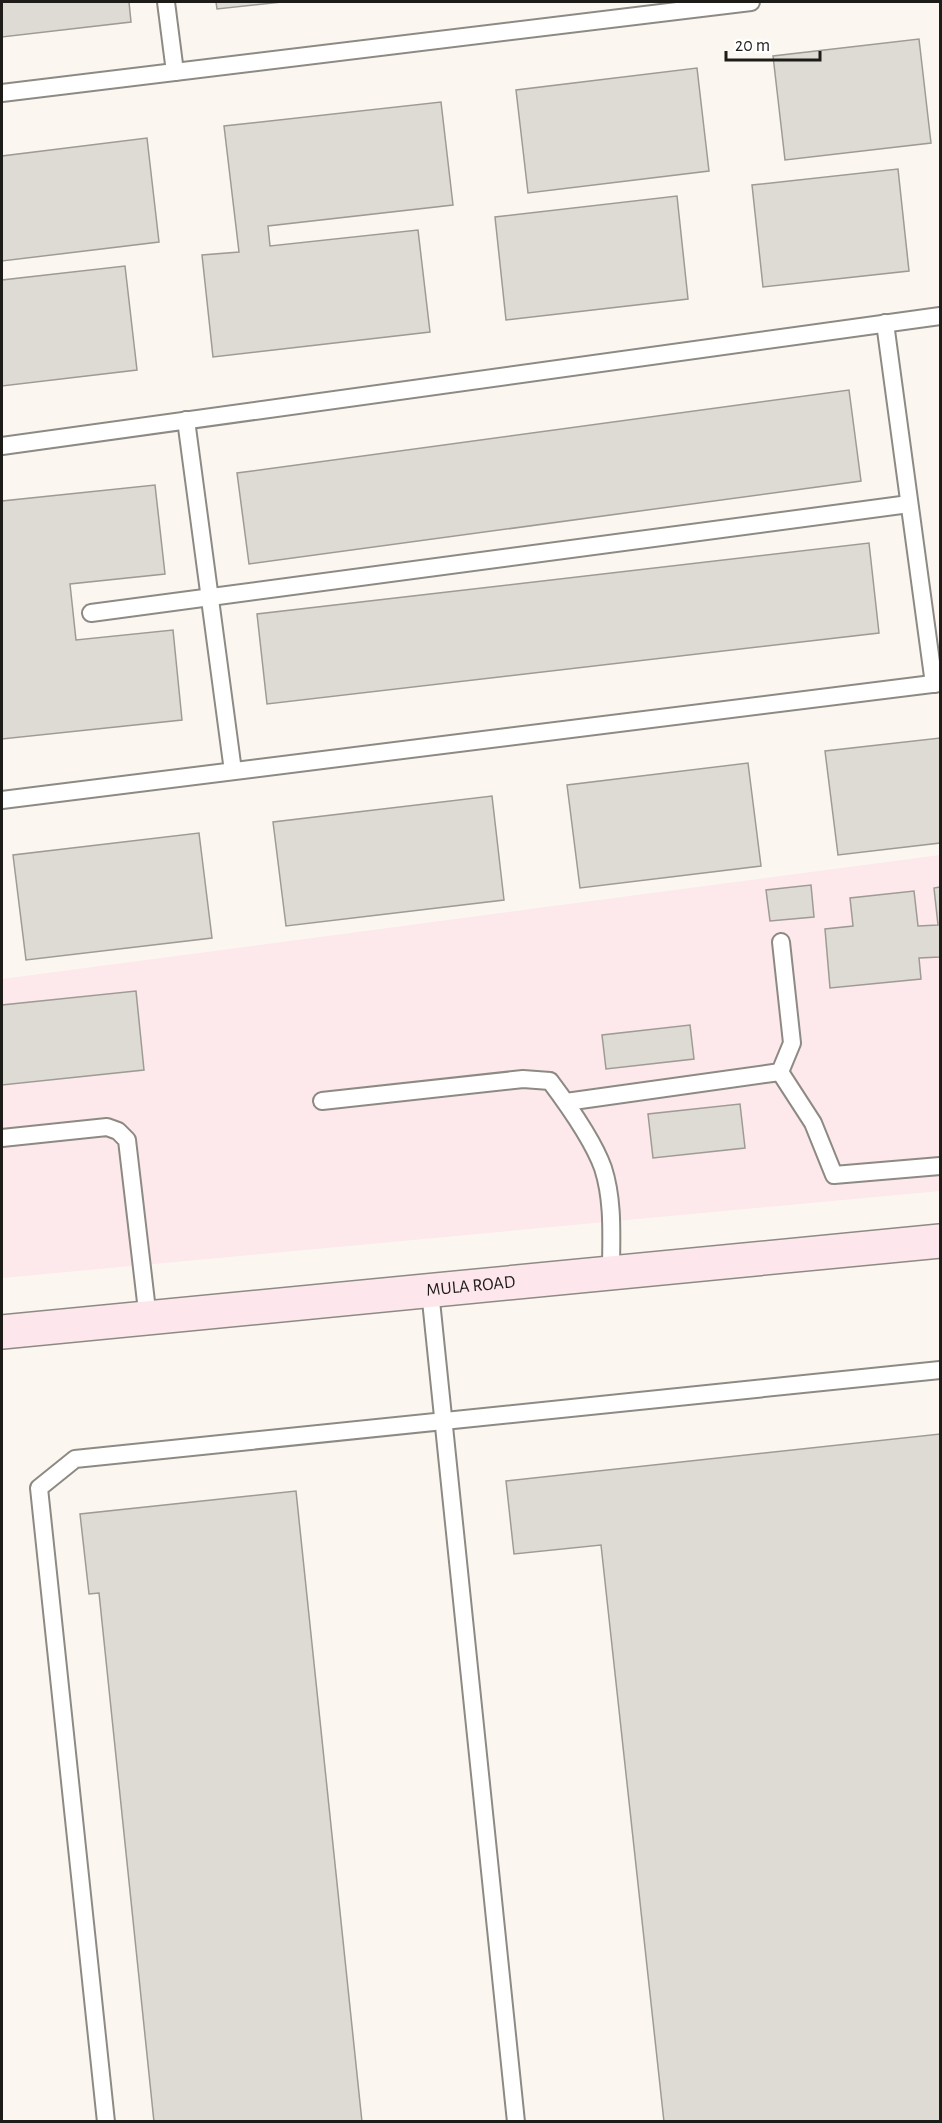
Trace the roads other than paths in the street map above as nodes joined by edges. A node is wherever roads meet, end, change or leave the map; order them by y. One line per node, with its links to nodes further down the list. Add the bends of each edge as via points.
1 (166, 2): 3 (lane)
2 (751, 2): 3 (lane)
3 (175, 72): 4 (lane)
4 (2, 93)
5 (940, 316): 6 (lane)
6 (885, 323): 7 (lane); 9 (lane)
7 (186, 420): 8 (lane); 10 (lane)
8 (2, 446)
9 (909, 504): 10 (lane); 12 (lane)
10 (209, 598): 11 (lane); 13 (lane)
11 (91, 613)
12 (937, 683): 13 (lane)
13 (232, 771): 14 (lane)
14 (2, 800)
15 (781, 942): 16 (lane, via 792,1043)
16 (780, 1072): 18 (lane); 20 (lane, via 813,1123 834,1175)
17 (322, 1101): 18 (lane, via 522,1078 550,1082)
18 (566, 1102): 22 (lane, via 603,1168 612,1220)
19 (2, 1138): 24 (lane, via 106,1127 127,1140)
20 (940, 1166)
21 (940, 1241): 22 (street, MULA ROAD)
22 (610, 1273): 23 (street, MULA ROAD)
23 (430, 1291): 24 (street, MULA ROAD); 27 (lane)
24 (148, 1319): 25 (street, MULA ROAD)
25 (2, 1332)
26 (940, 1370): 27 (lane)
27 (442, 1422): 28 (lane, via 75,1460 39,1488); 29 (lane)
28 (106, 2121)
29 (516, 2121)

